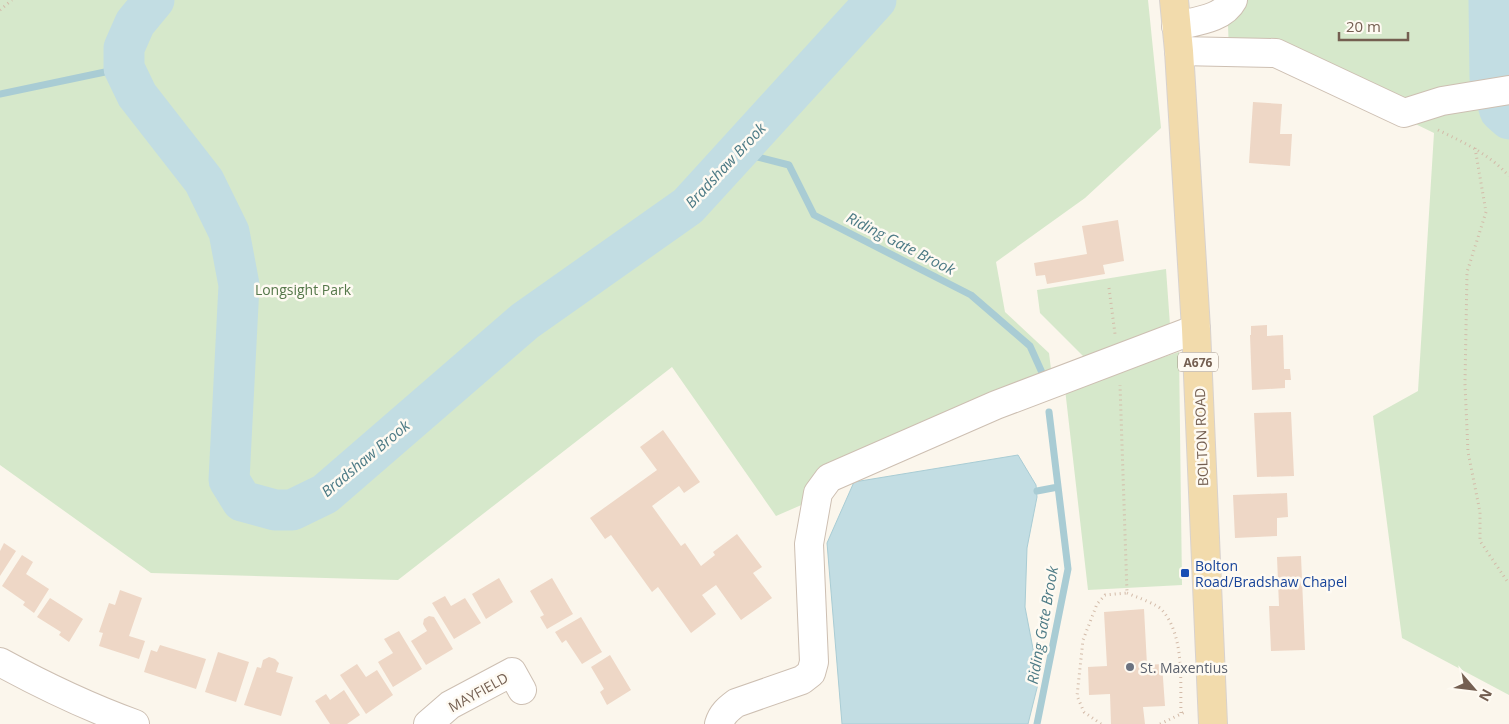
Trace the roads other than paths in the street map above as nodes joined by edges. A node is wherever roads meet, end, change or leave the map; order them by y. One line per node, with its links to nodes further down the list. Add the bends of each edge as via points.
1 (1234, 0): 2 (street, via 1229,8 1214,16)
2 (1176, 26): 3 (street, via 1276,53 1404,113 1442,101); 4 (main road, BOLTON ROAD / A676)
3 (1509, 90)
4 (1196, 329): 10 (street, via 996,405 829,478 818,493 809,544 814,662 811,673 802,680 736,703 720,718); 11 (main road, BOLTON ROAD / A676)
5 (0, 662): 7 (street)
6 (522, 690): 9 (street, MAYFIELD, via 512,672 450,705)
7 (99, 718): 8 (street)
8 (135, 724)
9 (428, 724)
10 (719, 724)
11 (1213, 724)

